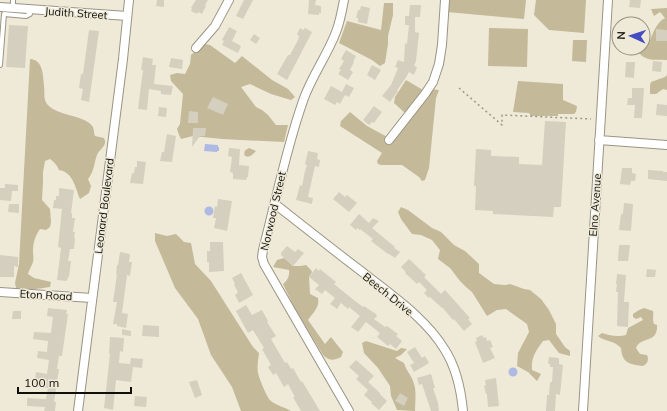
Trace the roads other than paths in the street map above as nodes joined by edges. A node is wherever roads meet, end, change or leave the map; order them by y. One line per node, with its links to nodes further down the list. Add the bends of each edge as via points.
1 (129, 0): 9 (street, Leonard Boulevard)
2 (229, 0): 10 (street, via 215,26)
3 (344, 0): 15 (street, Norwood Street, via 335,34 302,101)
4 (445, 0): 12 (street, via 440,64 433,82)
5 (608, 0): 13 (street, Elno Avenue)
6 (13, 4): 7 (street, Judith Street); 8 (street, Judith Street)
7 (30, 9): 8 (lane, via 30,14 26,16); 9 (street, Judith Street)
8 (3, 10): 11 (lane)
9 (127, 16): 17 (street, Leonard Boulevard)
10 (196, 48)
11 (0, 65)
12 (389, 140)
13 (600, 140): 14 (street); 21 (street, Elno Avenue)
14 (667, 145)
15 (275, 204): 19 (street, Norwood Street, via 263,250 264,264); 20 (street, Beech Drive, via 377,284 435,336 452,363 458,380)
16 (0, 292): 17 (street, Eton Road)
17 (92, 298): 18 (street, Leonard Boulevard)
18 (78, 411)
19 (349, 411)
20 (462, 411)
21 (583, 411)

